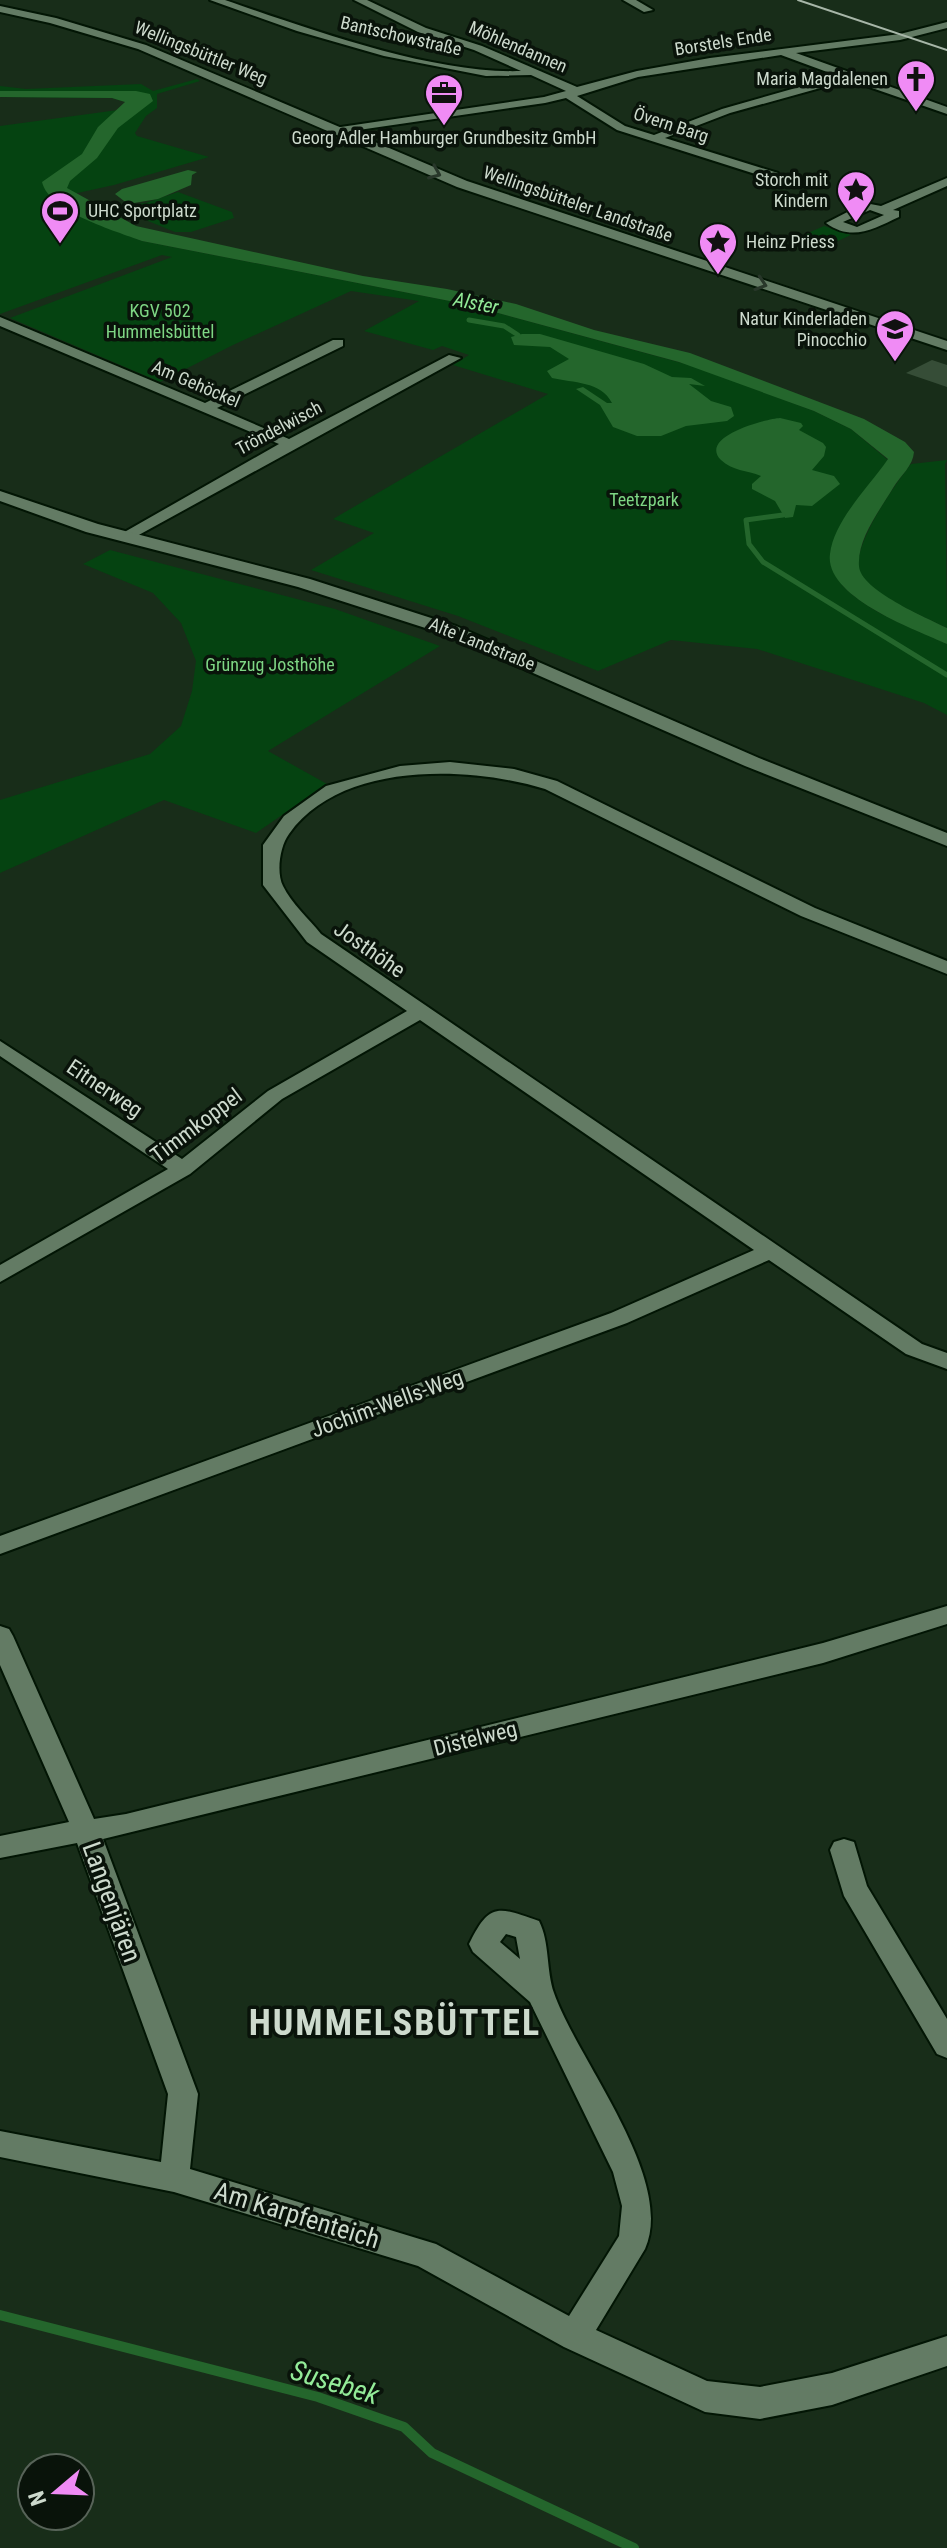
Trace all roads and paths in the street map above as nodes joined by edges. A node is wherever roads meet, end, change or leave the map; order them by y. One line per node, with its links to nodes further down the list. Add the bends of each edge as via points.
1 (215, 0): 8 (street, Bantschowstraße, via 391,56 485,73)
2 (359, 0): 8 (street, Möhlendannen)
3 (628, 0): 5 (street)
4 (0, 9): 12 (main road, Wellingsbüttler Weg, via 142,47)
5 (648, 10)
6 (947, 25): 7 (street, Borstels Ende, via 900,37)
7 (780, 51): 9 (street); 10 (street, Borstels Ende, via 637,74)
8 (535, 74): 10 (street, Möhlendannen)
9 (850, 76): 11 (street); 13 (street, via 726,111)
10 (574, 90): 12 (street, Borstels Ende, via 509,109); 13 (street, Övern Barg, via 571,97 605,120)
11 (947, 111)
12 (338, 130): 19 (main road, Wellingsbütteler Landstraße, one-way to 19, via 462,184)
13 (653, 139): 14 (street, Övern Barg)
14 (774, 176)
15 (947, 182): 16 (street)
16 (882, 210)
17 (0, 321): 21 (street, Am Gehöckel)
18 (338, 343): 21 (street)
19 (947, 346)
20 (454, 358): 22 (street, Tröndelwisch)
21 (206, 408): 22 (street, Am Gehöckel)
22 (290, 444): 24 (street, Tröndelwisch)
23 (0, 496): 24 (main road, Alte Landstraße)
24 (126, 537): 25 (main road, Alte Landstraße, via 318,587 450,630 752,762)
25 (947, 840)
26 (947, 968): 27 (street, Josthöhe, via 808,912 551,785 479,769 420,769 332,790 290,820 272,845 272,885 314,938)
27 (419, 1012): 29 (street, Timmkoppel, via 275,1095); 30 (street, Josthöhe)
28 (0, 1047): 29 (street, Eitnerweg)
29 (183, 1169): 31 (street, Timmkoppel)
30 (769, 1252): 32 (street, Josthöhe, via 914,1349); 33 (street, Jochim-Wells-Weg, via 619,1318)
31 (0, 1275)
32 (947, 1361)
33 (0, 1545)
34 (947, 1615): 36 (street, Distelweg, via 823,1653)
35 (0, 1636): 36 (street, Langenjären)
36 (86, 1831): 37 (street, Distelweg); 42 (street, Langenjären, via 183,2094)
37 (0, 1847)
38 (844, 1850): 40 (street, via 854,1888)
39 (540, 1993): 43 (street, via 628,2171 637,2206 634,2239)
40 (947, 2045)
41 (0, 2144): 42 (street, Am Karpfenteich)
42 (174, 2178): 43 (street, Am Karpfenteich, via 425,2254)
43 (575, 2336): 44 (street, Am Karpfenteich, via 705,2396 760,2403 832,2389)
44 (947, 2351)

